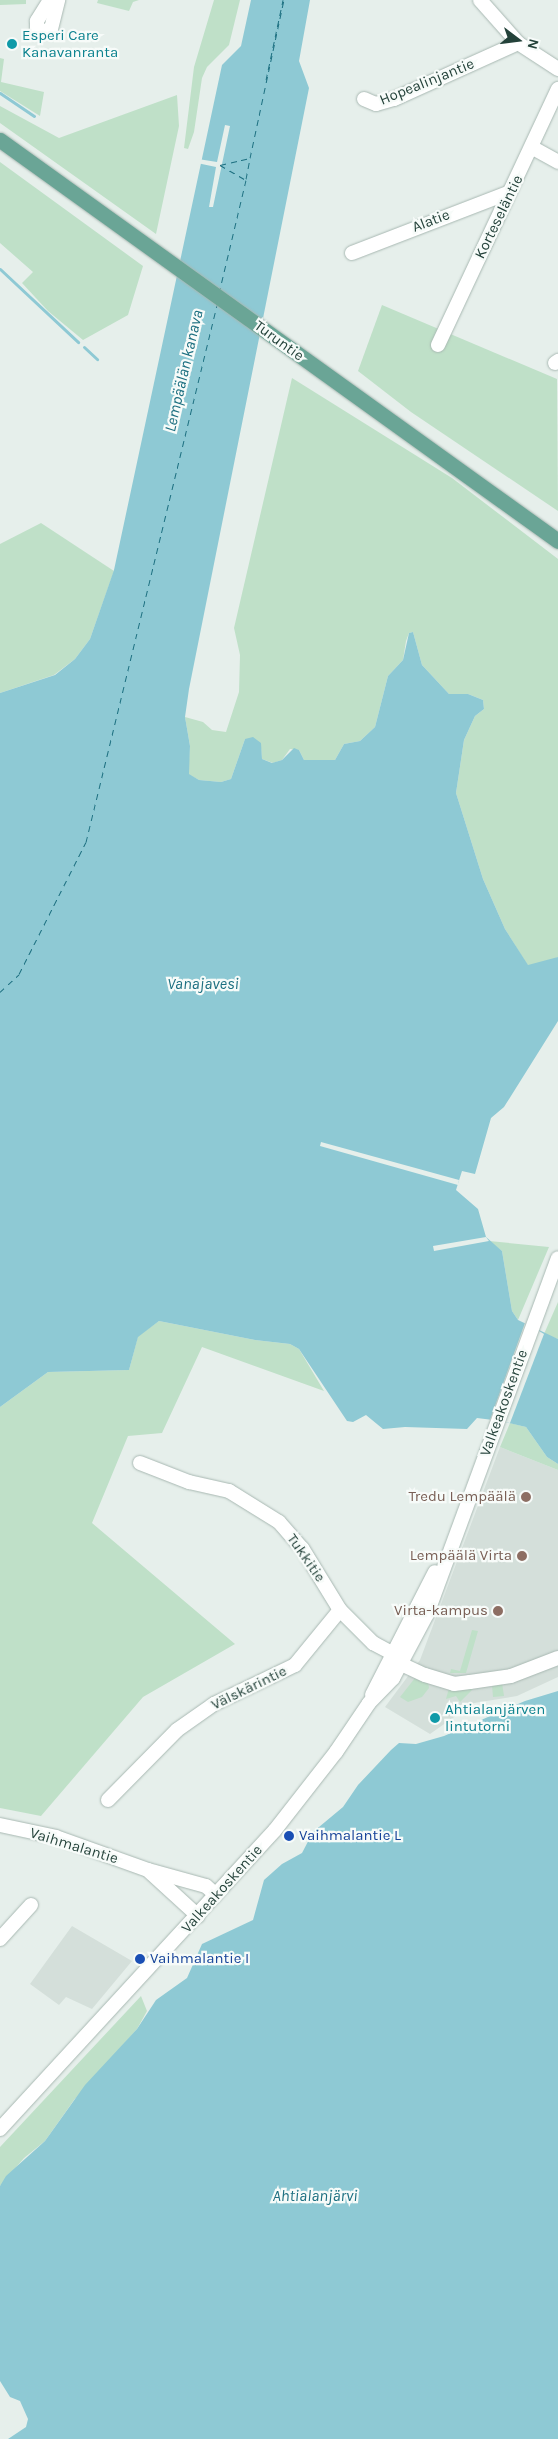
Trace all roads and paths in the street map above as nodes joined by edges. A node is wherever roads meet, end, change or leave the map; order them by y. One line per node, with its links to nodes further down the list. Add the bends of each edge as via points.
1 (50, 0): 2 (street, via 37,21 41,32 51,29)
2 (58, 0)
3 (480, 0): 4 (street)
4 (518, 43): 5 (street); 7 (street, Hopealinjantie, via 394,99 376,104)
5 (558, 69)
6 (558, 89): 9 (street, Korteseläntie)
7 (364, 99)
8 (0, 140): 14 (main road, Turuntie)
9 (533, 148): 10 (street); 11 (street, Korteseläntie)
10 (558, 162)
11 (510, 192): 12 (street, Alatie); 13 (street, Korteseläntie)
12 (352, 253)
13 (438, 344)
14 (558, 541)
15 (558, 1258): 18 (street, Valkeakoskentie, via 450,1548)
16 (140, 1463): 17 (street, Tukkitie, via 189,1482 229,1491 279,1522 302,1548)
17 (340, 1610): 18 (street, Tukkitie, via 374,1643); 20 (street, Välskärintie, via 295,1665 206,1709 177,1730)
18 (397, 1658): 19 (street, Tukkitie, via 454,1684 512,1676); 23 (street, Valkeakoskentie, via 311,1786)
19 (558, 1658)
20 (108, 1800)
21 (0, 1825): 22 (street, Vaihmalantie, via 56,1838)
22 (148, 1870): 23 (street, Vaihmalantie, via 206,1886); 25 (street, Vaihmalantie)
23 (216, 1895): 25 (street, Valkeakoskentie)
24 (31, 1905): 26 (street)
25 (198, 1916): 27 (street, Valkeakoskentie)
26 (0, 1939)
27 (0, 2129)

